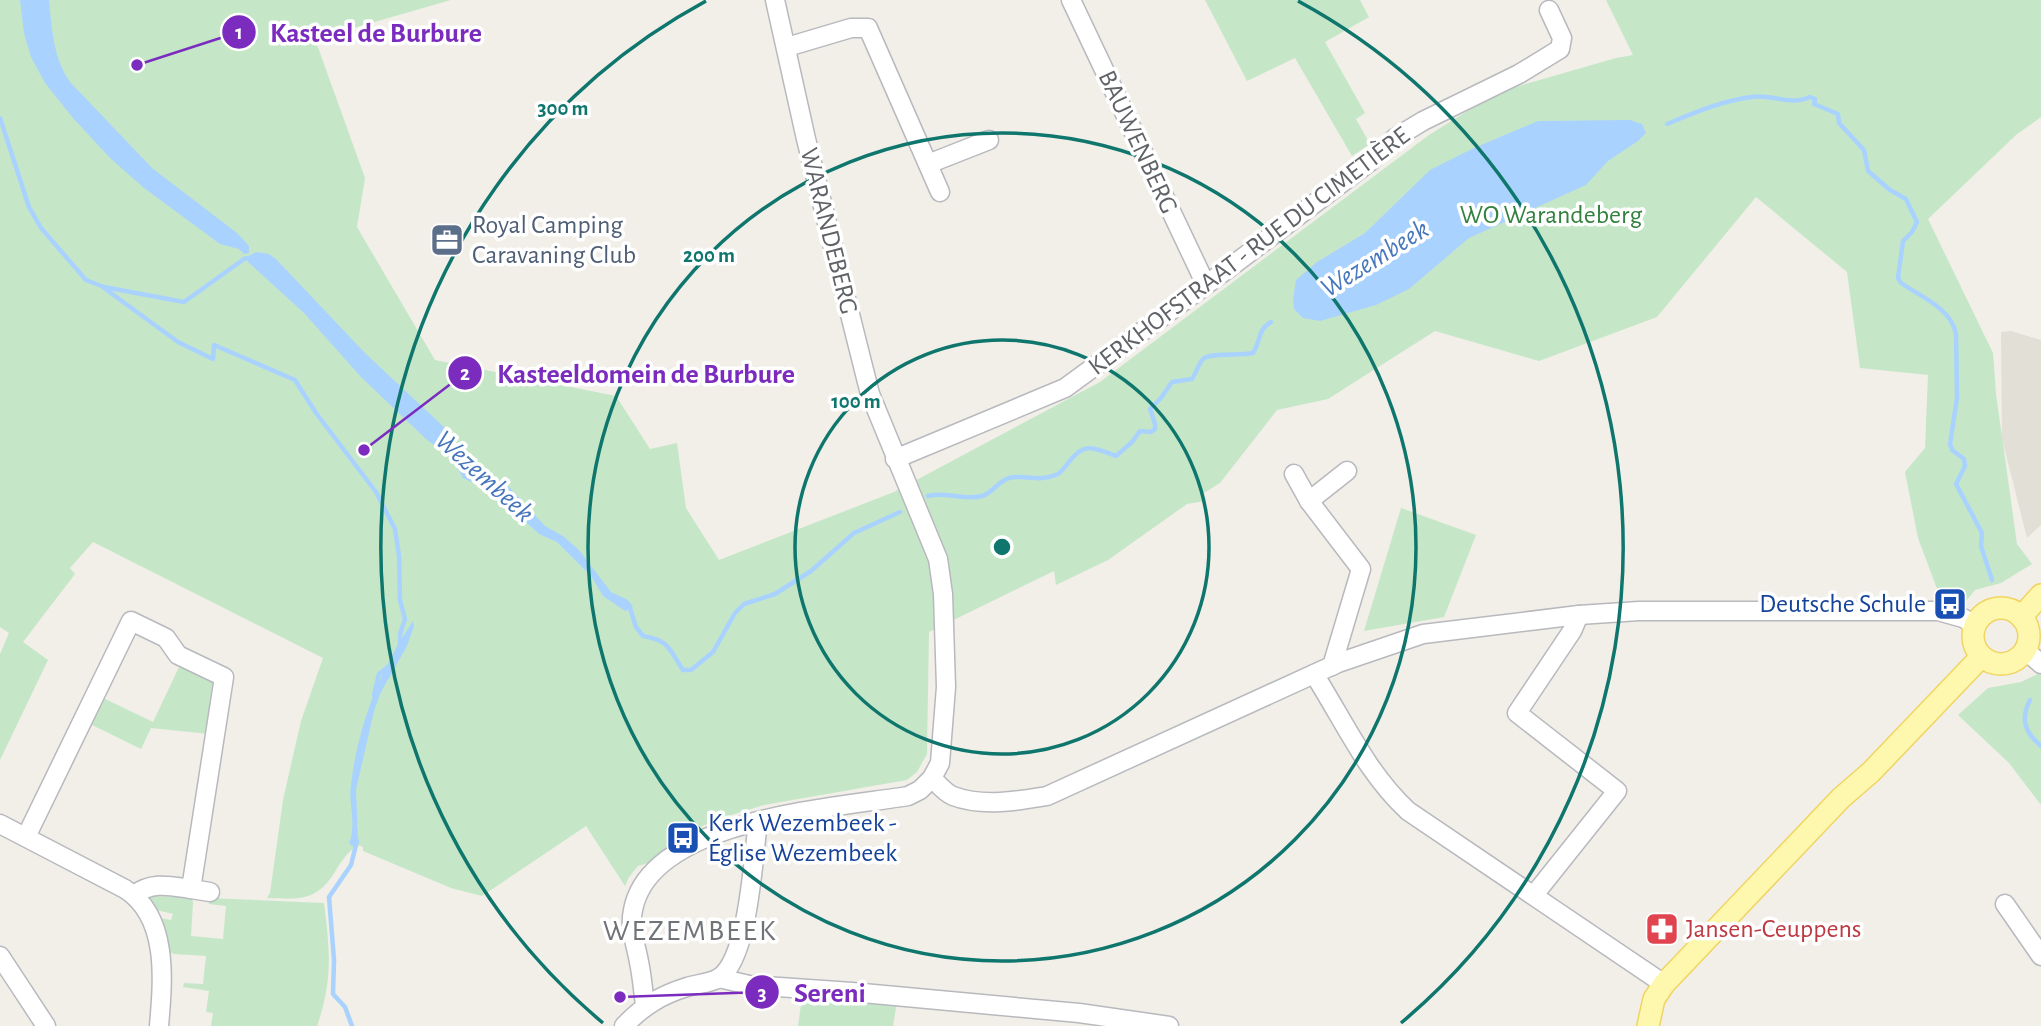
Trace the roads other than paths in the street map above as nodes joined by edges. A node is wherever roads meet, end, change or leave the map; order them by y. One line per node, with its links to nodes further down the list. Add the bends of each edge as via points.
1 (775, 0): 4 (street, WARANDEBERG)
2 (1071, 0): 8 (street, BAUWENBERG)
3 (1549, 10): 8 (street, KERKHOFSTRAAT - RUE DU CIMETIÈRE, via 1562,38 1560,49 1395,138)
4 (787, 47): 6 (street, via 851,28 868,28); 9 (street, WARANDEBERG, via 860,360)
5 (989, 140): 6 (street)
6 (928, 164): 7 (street)
7 (940, 192)
8 (1206, 285): 9 (street, KERKHOFSTRAAT - RUE DU CIMETIÈRE, via 1065,388)
9 (895, 459): 21 (street, WARANDEBERG, via 935,550 943,594 946,687 940,763)
10 (1347, 471): 12 (street)
11 (1294, 474): 12 (street)
12 (1309, 501): 19 (street, via 1360,569)
13 (2041, 595): 15 (main road)
14 (1579, 615): 16 (street, via 1938,611); 19 (street, via 1423,635); 28 (street, via 1517,713 1618,791)
15 (2021, 617): 16 (main road, via 1995,609); 18 (main road)
16 (1975, 625): 17 (main road, via 1973,644)
17 (1981, 657): 18 (main road, via 1997,664); 33 (main road)
18 (2034, 657)
19 (1332, 666): 20 (street)
20 (1314, 674): 21 (street, via 1047,796 972,801 951,795); 28 (street, via 1366,762 1393,796 1408,811)
21 (932, 778): 22 (street, via 908,796)
22 (758, 822): 32 (street, via 737,952); 34 (street, via 688,844 643,882 632,919)
23 (0, 824): 24 (street)
24 (26, 837): 25 (street, via 131,621 166,638 178,655 224,677); 27 (street)
25 (191, 889): 26 (street); 27 (street, via 156,885)
26 (210, 892)
27 (135, 895): 36 (street, via 152,919 160,951)
28 (1534, 895): 33 (street)
29 (2005, 904): 31 (street)
30 (0, 956): 35 (street)
31 (2041, 956)
32 (719, 978): 34 (street, via 666,994); 38 (street, via 749,985 1079,1013)
33 (1664, 984): 39 (main road, via 1654,999)
34 (643, 1014): 37 (street)
35 (46, 1026)
36 (159, 1026)
37 (624, 1026)
38 (1169, 1026)
39 (1648, 1026)

